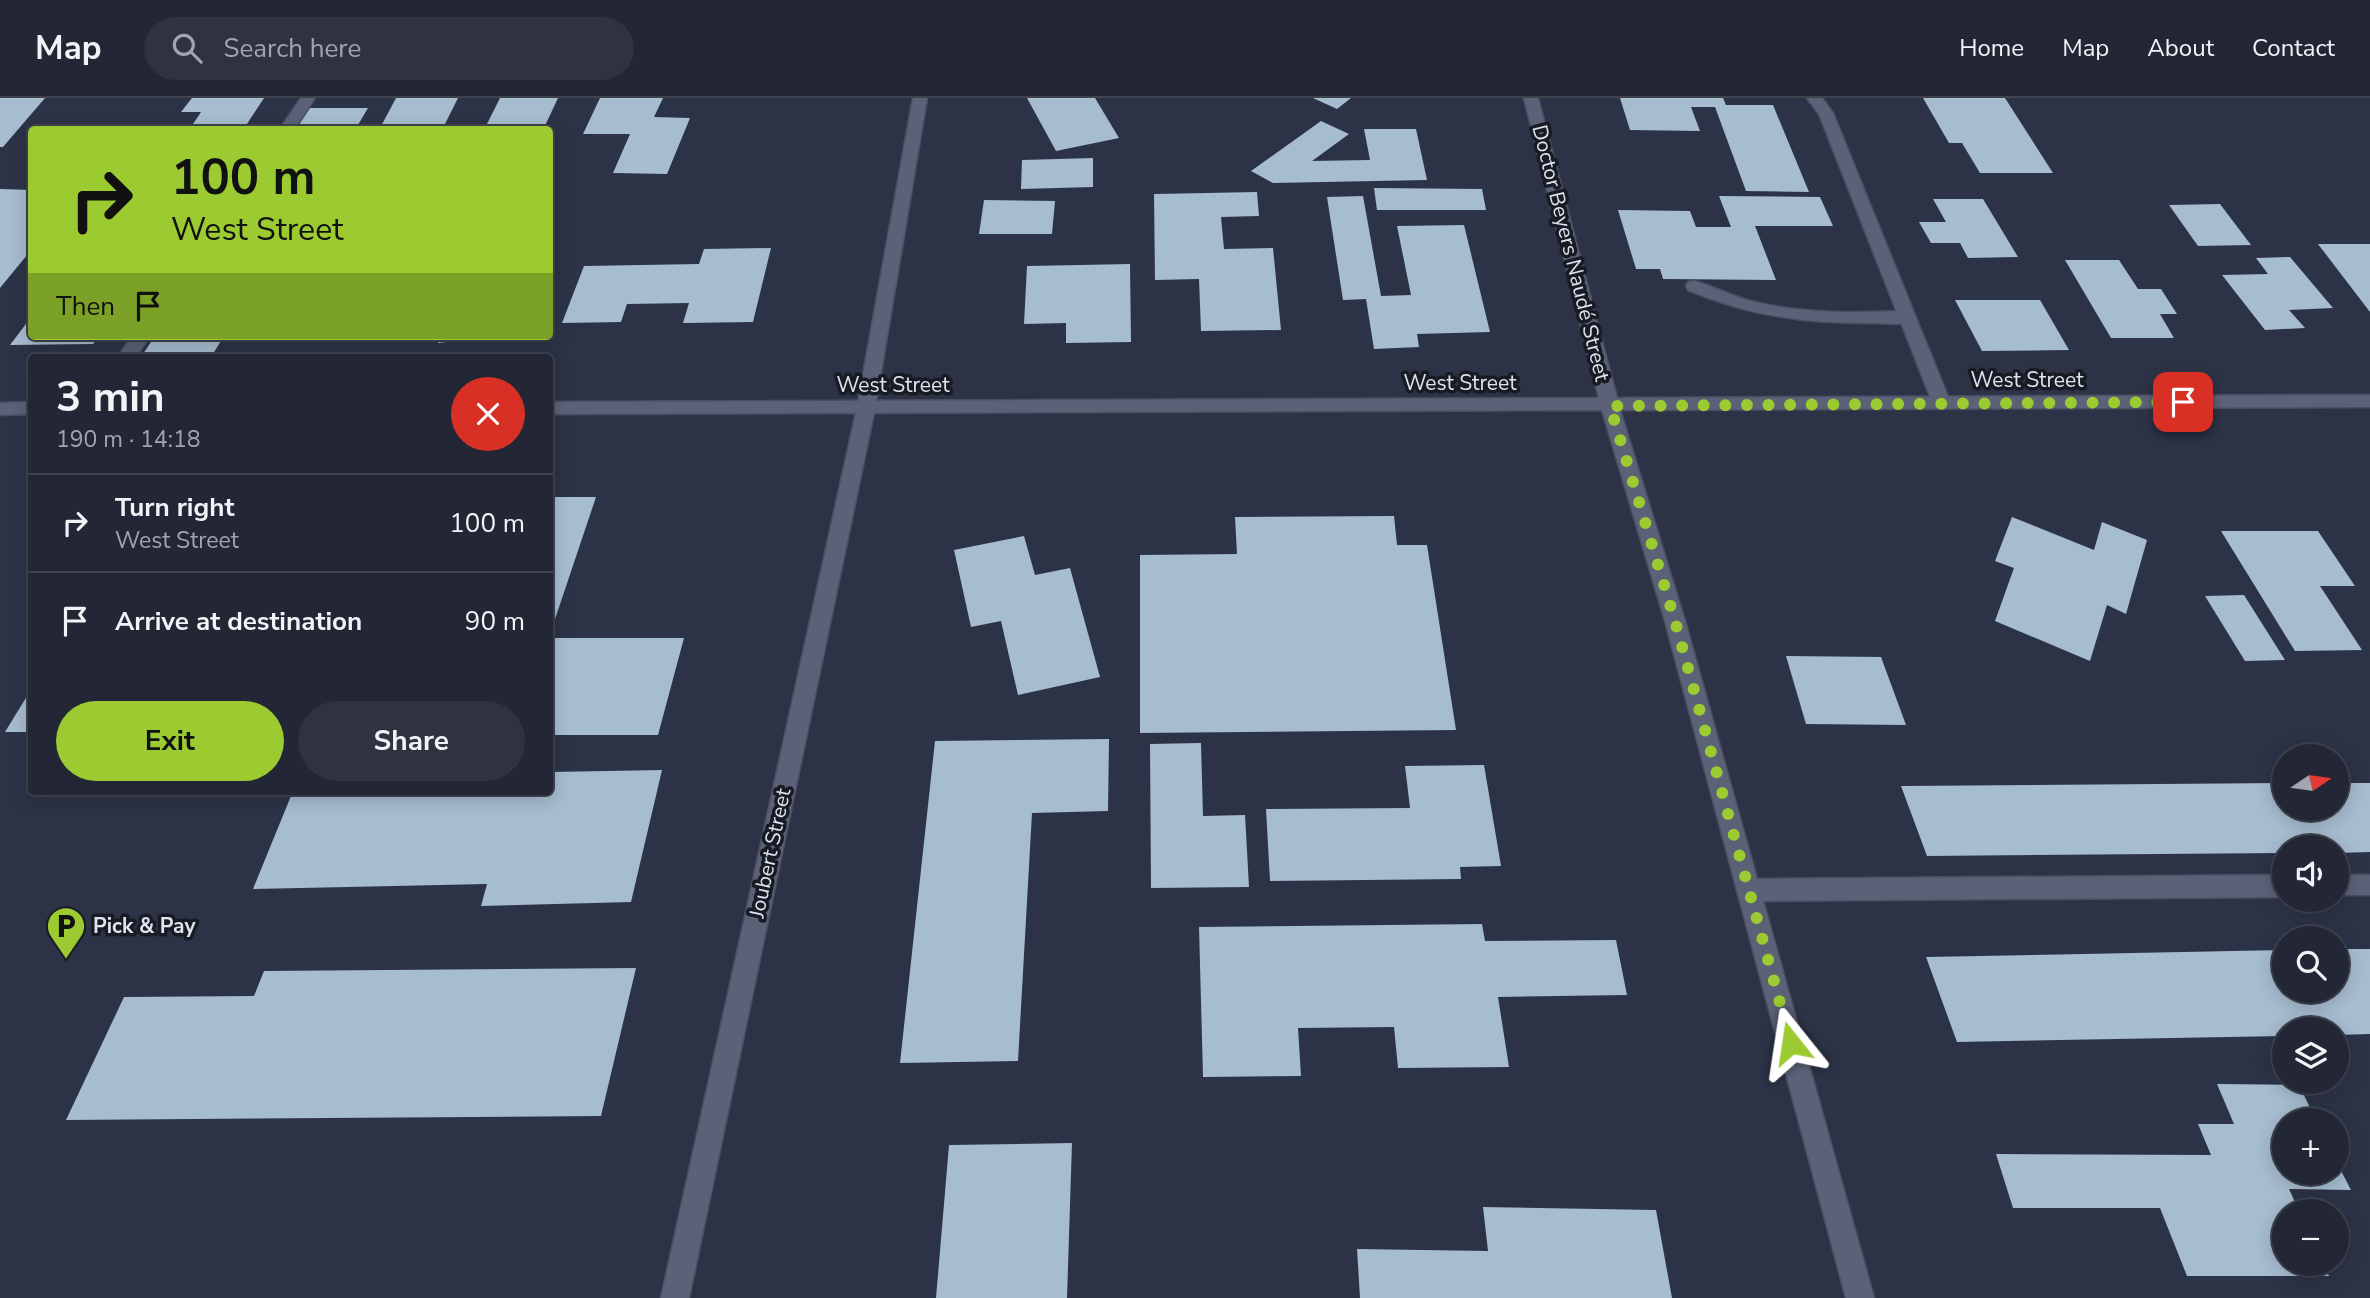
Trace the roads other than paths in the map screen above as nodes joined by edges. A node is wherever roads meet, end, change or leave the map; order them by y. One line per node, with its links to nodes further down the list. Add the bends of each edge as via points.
1 (307, 98): 5 (street)
2 (920, 98): 13 (street, Joubert Street)
3 (1531, 98): 10 (street, Doctor Beyers Naudé Street)
4 (1814, 98): 7 (street, via 1826,113)
5 (289, 126)
6 (1694, 286): 7 (street, via 1742,307 1791,315)
7 (1907, 317): 9 (street)
8 (2370, 401): 9 (street, West Street)
9 (1942, 404): 10 (street, West Street)
10 (1610, 406): 13 (street, West Street); 18 (street, Doctor Beyers Naudé Street)
11 (28, 408): 14 (street)
12 (553, 408): 13 (street, West Street)
13 (866, 408): 19 (street, Joubert Street)
14 (0, 409)
15 (2349, 885): 16 (street)
16 (2370, 885)
17 (2272, 886): 18 (street)
18 (1749, 890): 20 (street, Doctor Beyers Naudé Street)
19 (675, 1298)
20 (1860, 1298)

